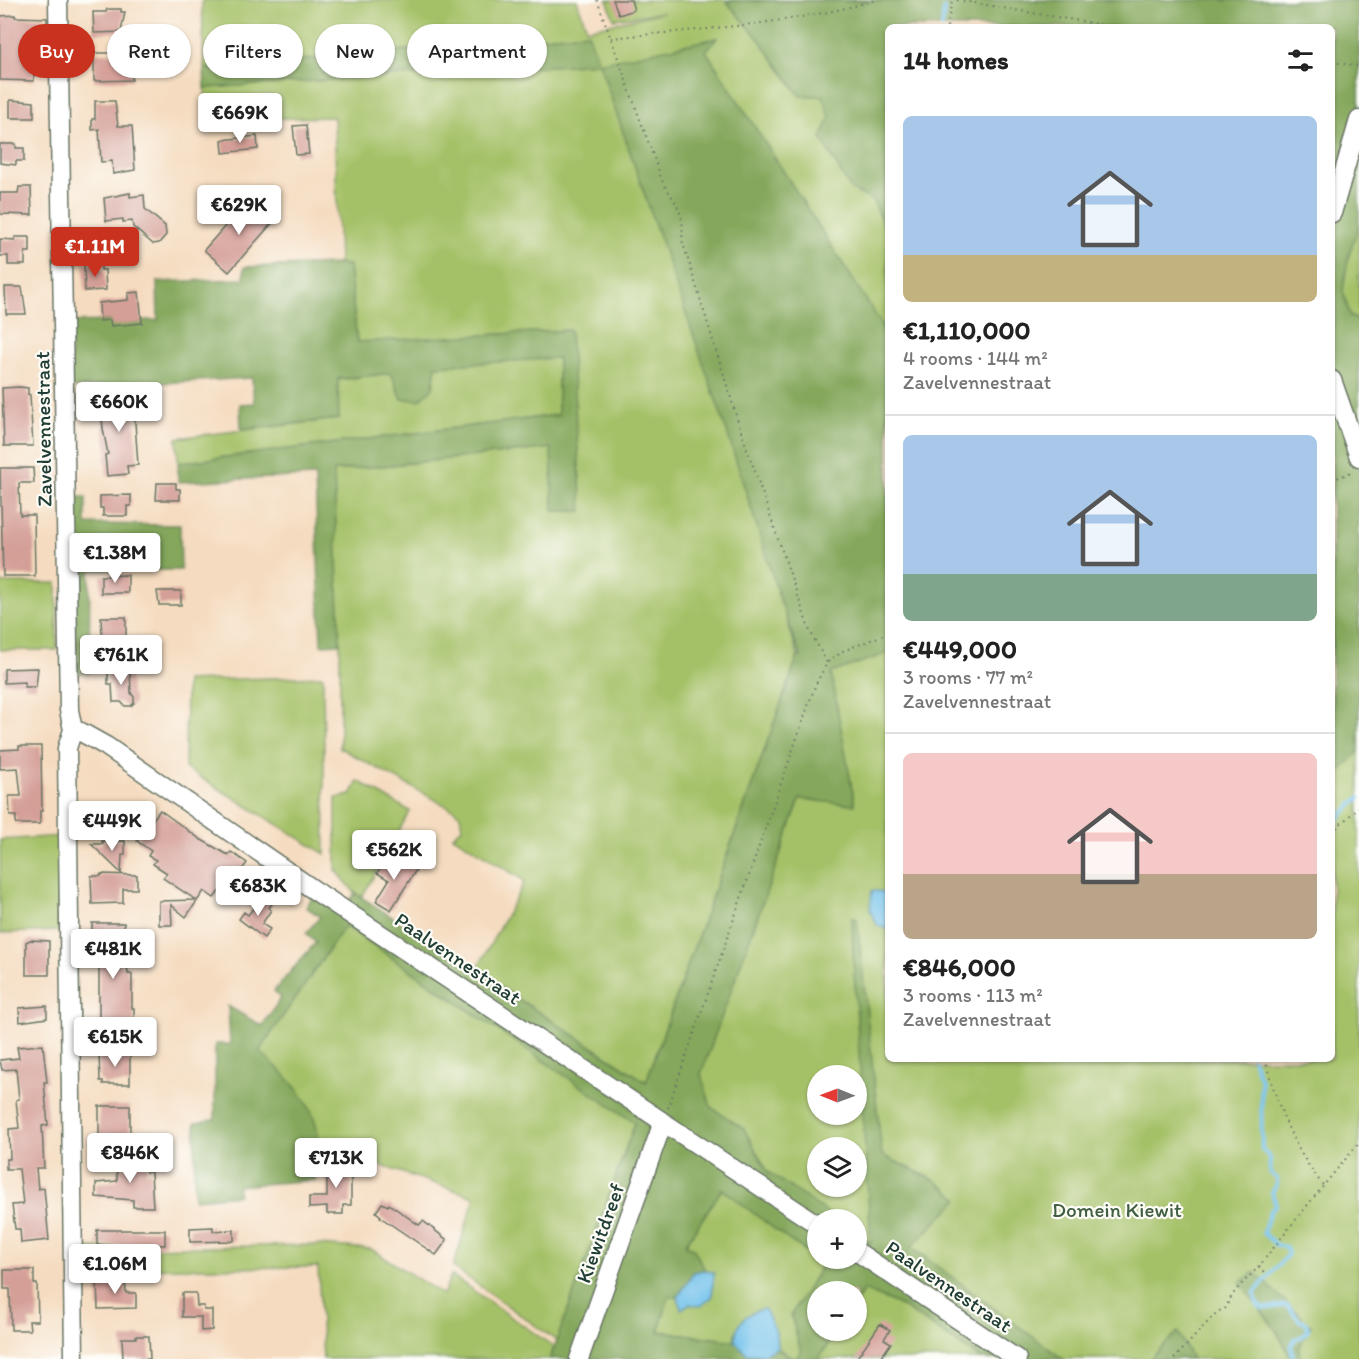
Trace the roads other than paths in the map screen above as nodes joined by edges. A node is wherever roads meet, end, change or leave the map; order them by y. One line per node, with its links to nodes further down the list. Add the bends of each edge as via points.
1 (58, 0): 6 (street, Zavelvennestraat, via 68,703)
2 (1359, 120): 3 (street)
3 (1335, 203)
4 (1335, 388): 5 (street)
5 (1359, 456)
6 (73, 730): 7 (street, Paalvennestraat, via 106,746); 10 (street, Zavelvennestraat, via 67,756)
7 (663, 1122): 8 (street, Paalvennestraat); 11 (street, Kiewitdreef)
8 (807, 1218)
9 (867, 1258): 12 (street, Paalvennestraat)
10 (74, 1359)
11 (579, 1359)
12 (1017, 1359)

